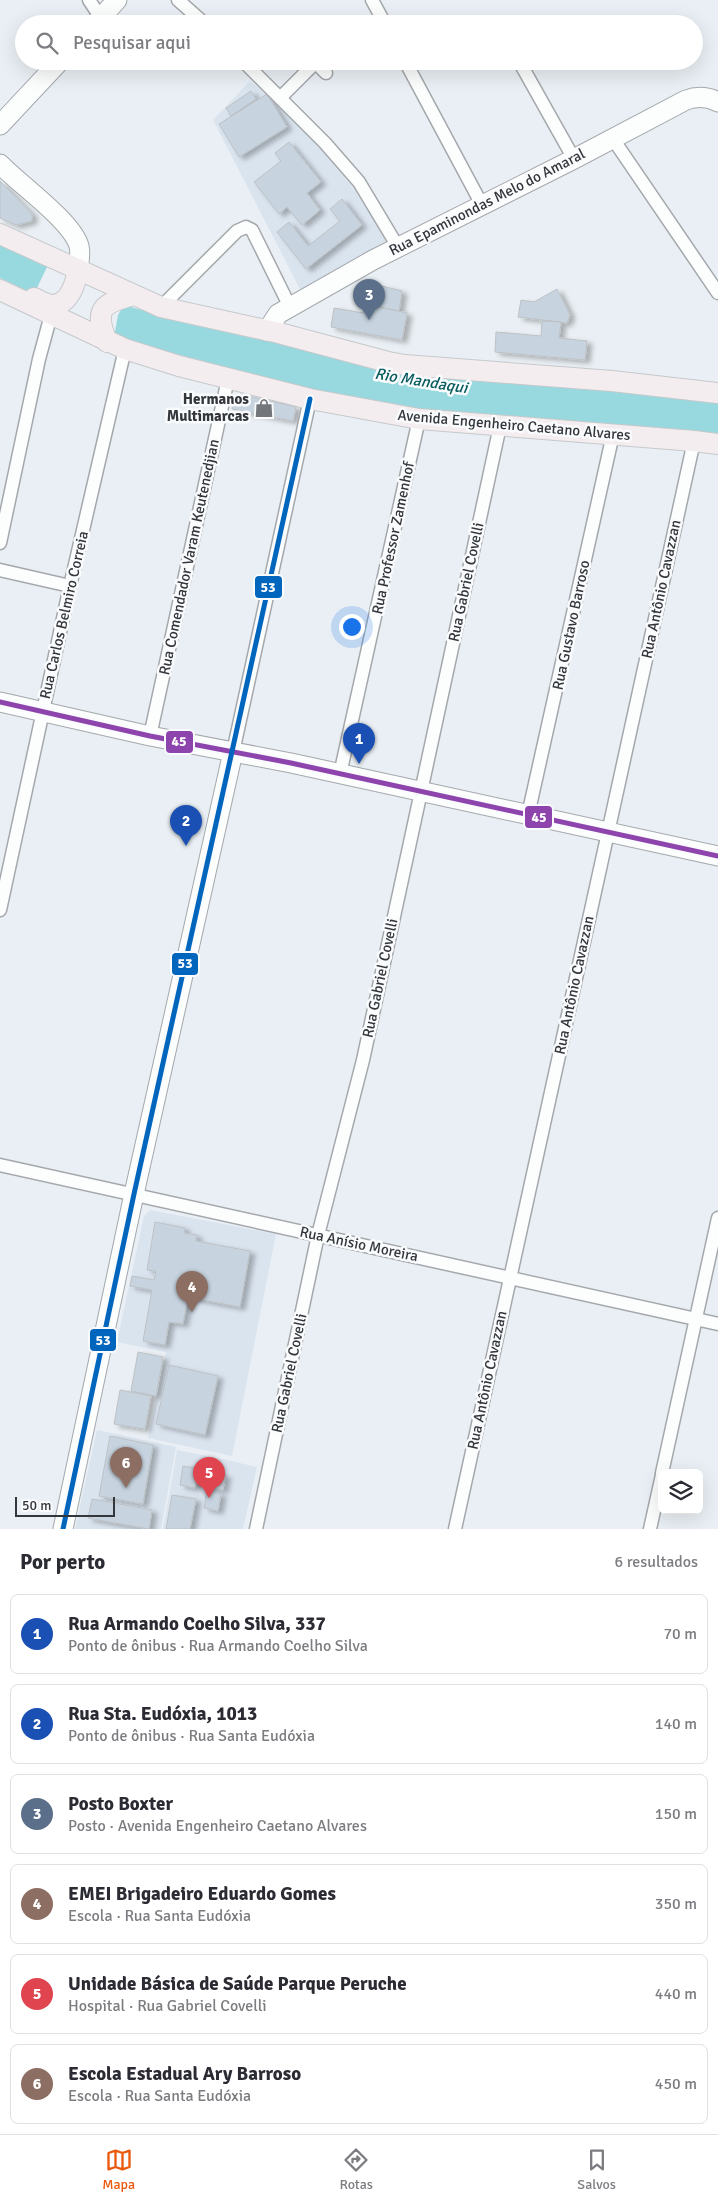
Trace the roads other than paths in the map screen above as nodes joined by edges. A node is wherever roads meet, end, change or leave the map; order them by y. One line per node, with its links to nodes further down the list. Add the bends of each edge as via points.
1 (89, 0): 5 (street)
2 (117, 0): 6 (street)
3 (178, 0): 7 (street)
4 (378, 2): 8 (street)
5 (95, 15)
6 (103, 15)
7 (195, 15)
8 (382, 15)
9 (52, 70): 18 (street)
10 (252, 70): 16 (street)
11 (307, 70): 16 (street)
12 (323, 70): 15 (street)
13 (410, 70): 22 (street)
14 (524, 70): 20 (street)
15 (326, 73)
16 (280, 98): 24 (street, via 359,182)
17 (718, 102): 19 (street, Rua Epaminondas Melo do Amaral, via 704,97 686,100)
18 (0, 125)
19 (613, 139): 20 (street, Rua Epaminondas Melo do Amaral); 27 (street)
20 (574, 159): 22 (street, Rua Epaminondas Melo do Amaral)
21 (0, 164): 25 (street, via 71,231 79,245)
22 (482, 204): 24 (street, Rua Epaminondas Melo do Amaral)
23 (0, 234): 25 (main road)
24 (398, 246): 30 (street, Rua Epaminondas Melo do Amaral)
25 (78, 269): 26 (main road, via 67,298 56,304); 28 (main road)
26 (5, 293): 31 (main road, Avenida Engenheiro Caetano Alvares)
27 (718, 293)
28 (133, 295): 29 (main road); 33 (main road, via 112,302 101,313 100,325)
29 (161, 307): 30 (street, via 237,231 246,227 252,230); 32 (main road)
30 (290, 307): 32 (street, Rua Epaminondas Melo do Amaral, via 278,314)
31 (52, 315): 33 (main road, Avenida Engenheiro Caetano Alvares); 42 (street, via 39,359)
32 (267, 330): 35 (main road, via 405,366 612,381)
33 (116, 346): 34 (main road, Avenida Engenheiro Caetano Alvares); 44 (street, Rua Carlos Belmiro Correia)
34 (228, 379): 36 (main road, Avenida Engenheiro Caetano Alvares); 47 (street, Rua Comendador Varam Keutenedjian)
35 (718, 393)
36 (310, 399): 37 (main road, Avenida Engenheiro Caetano Alvares); 48 (street)
37 (419, 420): 38 (main road, Avenida Engenheiro Caetano Alvares); 49 (street, Rua Professor Zamenhof)
38 (500, 426): 39 (main road, Avenida Engenheiro Caetano Alvares); 50 (street, Rua Gabriel Covelli)
39 (613, 434): 40 (main road, Avenida Engenheiro Caetano Alvares); 51 (street, Rua Gustavo Barroso)
40 (694, 440): 41 (main road, Avenida Engenheiro Caetano Alvares); 52 (street, Rua Antônio Cavazzan)
41 (718, 444)
42 (0, 543)
43 (0, 570): 44 (street)
44 (70, 586): 46 (street, Rua Carlos Belmiro Correia)
45 (0, 702): 46 (street)
46 (42, 711): 47 (street); 54 (street, Rua Carlos Belmiro Correia)
47 (150, 736): 48 (street)
48 (233, 752): 49 (street); 56 (street)
49 (340, 774): 50 (street)
50 (420, 792): 51 (street); 58 (street, Rua Gabriel Covelli, via 363,1060)
51 (528, 815): 52 (street)
52 (607, 834): 53 (street); 59 (street, Rua Antônio Cavazzan)
53 (718, 854)
54 (0, 910)
55 (0, 1165): 56 (street, Rua Anísio Moreira)
56 (134, 1194): 58 (street, Rua Anísio Moreira); 64 (street)
57 (718, 1218): 60 (street)
58 (318, 1235): 59 (street, Rua Anísio Moreira); 65 (street, Rua Gabriel Covelli)
59 (509, 1278): 60 (street, Rua Anísio Moreira); 66 (street, Rua Antônio Cavazzan)
60 (696, 1319): 61 (street, Rua Anísio Moreira); 62 (street)
61 (718, 1324)
62 (663, 1469)
63 (658, 1492): 67 (street)
64 (63, 1529)
65 (256, 1529)
66 (455, 1529)
67 (650, 1529)

